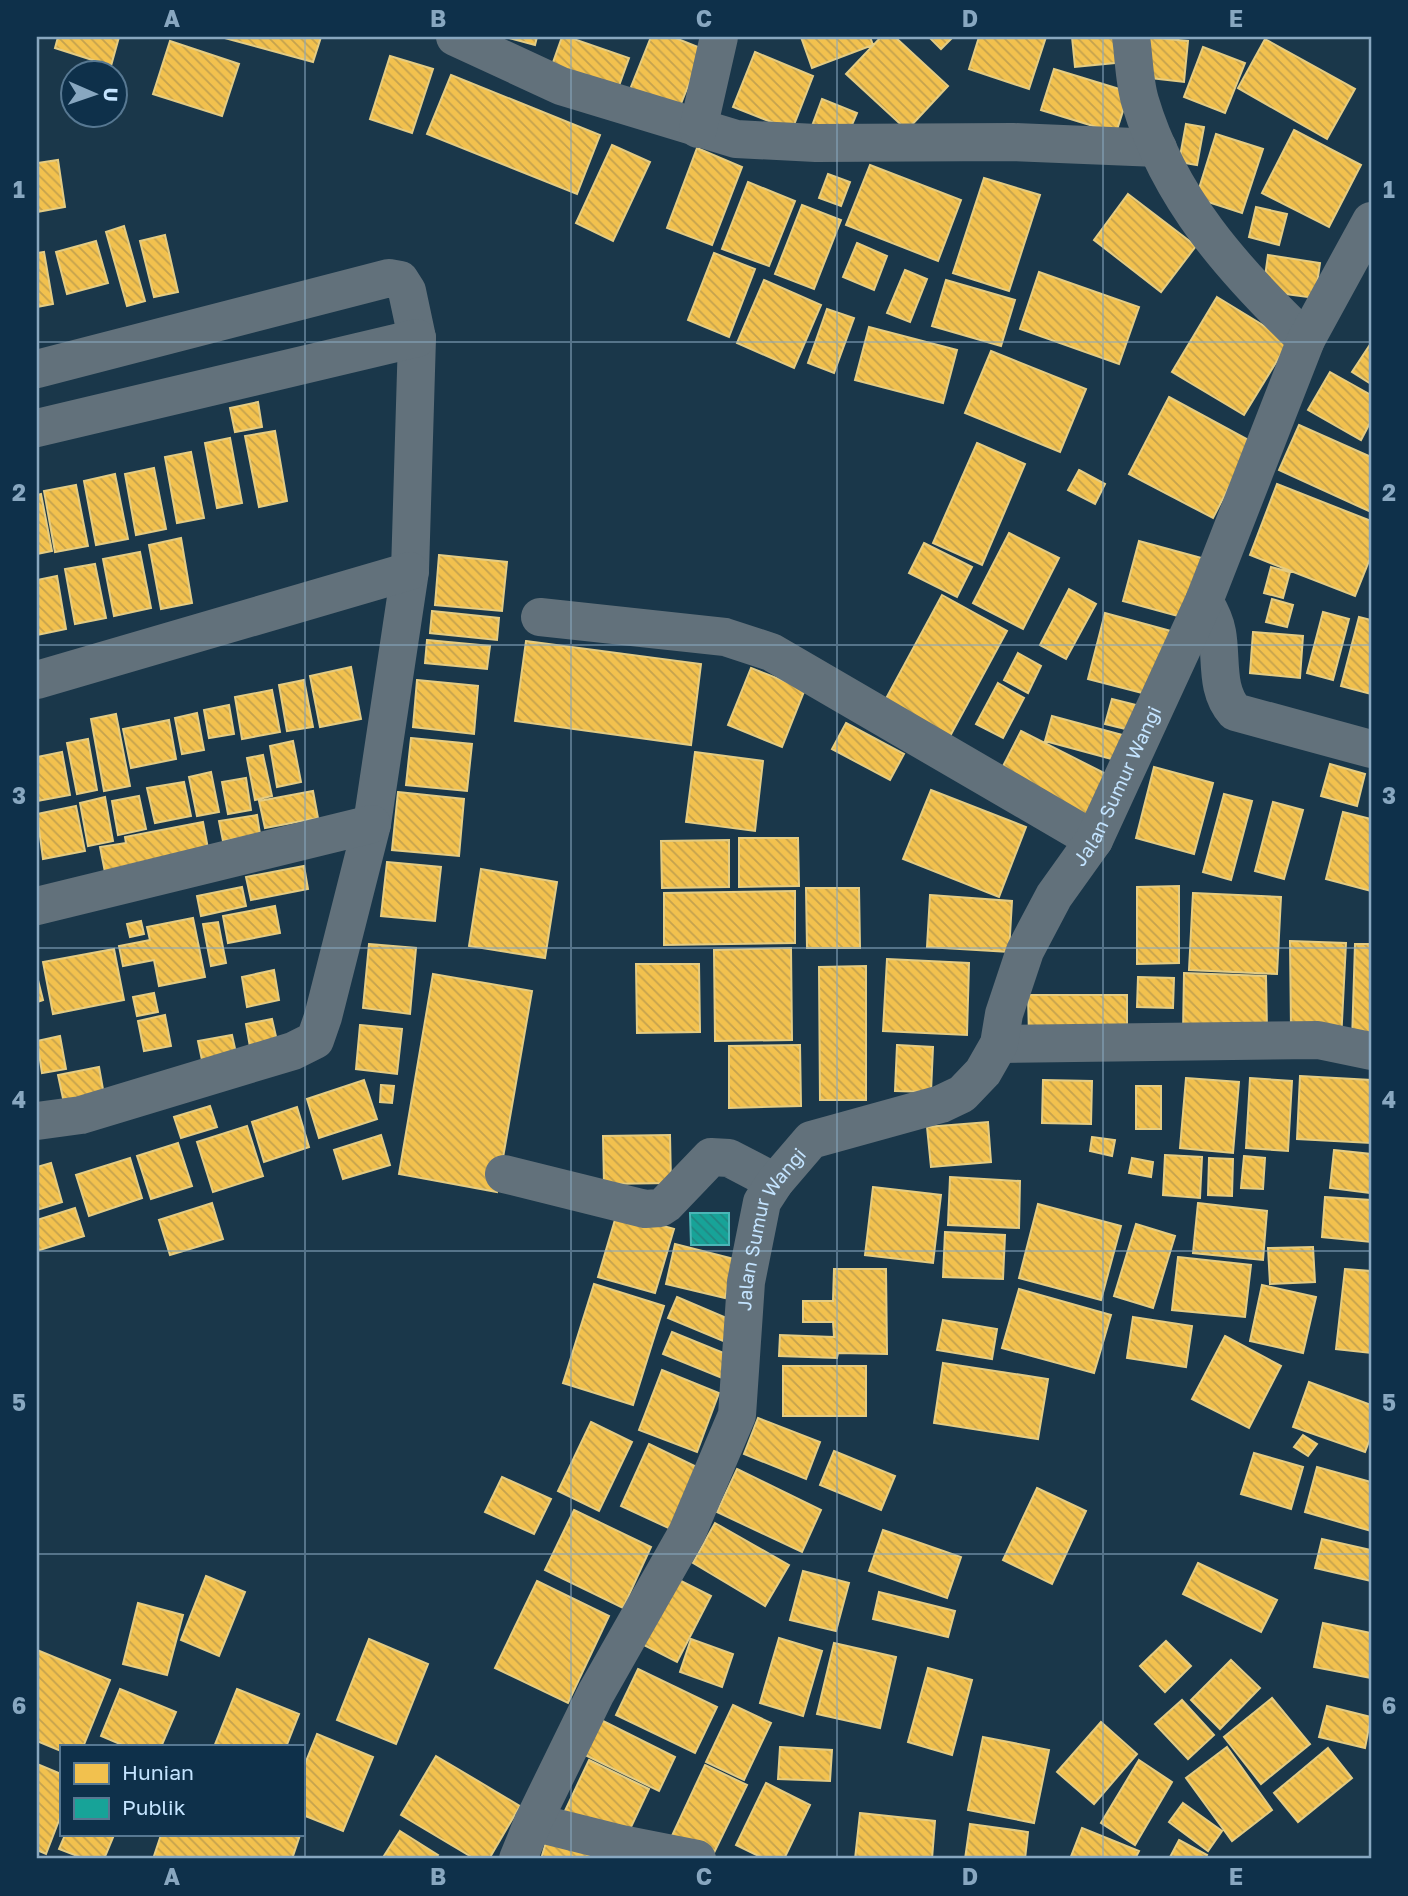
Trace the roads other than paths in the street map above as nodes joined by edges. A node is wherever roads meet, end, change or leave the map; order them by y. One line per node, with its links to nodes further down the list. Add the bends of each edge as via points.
1 (455, 37): 4 (street, via 561,86)
2 (719, 37): 4 (street)
3 (1131, 37): 5 (street, via 1139,99)
4 (698, 129): 5 (street, via 736,139 816,143 1013,142)
5 (1157, 148): 8 (street, via 1189,209 1228,260)
6 (1371, 221): 8 (street, Jalan Sumur Wangi)
7 (417, 338): 9 (street, via 407,290 400,280 389,278); 10 (street); 11 (street)
8 (1306, 340): 12 (street, Jalan Sumur Wangi)
9 (37, 369)
10 (37, 428)
11 (411, 571): 14 (street); 16 (street)
12 (1204, 601): 15 (street, via 1217,630 1222,689 1235,712); 17 (street, Jalan Sumur Wangi)
13 (540, 617): 17 (street, via 725,637 771,652)
14 (37, 680)
15 (1371, 749)
16 (372, 824): 18 (street); 21 (street, via 314,1040 293,1051 94,1111)
17 (1094, 840): 19 (street, Jalan Sumur Wangi, via 1054,896 1025,951)
18 (37, 906)
19 (999, 1044): 20 (street, via 1318,1040); 23 (street, Jalan Sumur Wangi, via 983,1072 962,1094 811,1140)
20 (1371, 1051)
21 (37, 1121)
22 (504, 1174): 23 (street, via 654,1209 674,1196 711,1157 729,1157)
23 (775, 1182): 24 (street, Jalan Sumur Wangi, via 762,1202 746,1282 737,1415 687,1533 596,1693)
24 (533, 1822): 25 (street, Jalan Sumur Wangi); 26 (street)
25 (518, 1859)
26 (697, 1859)

